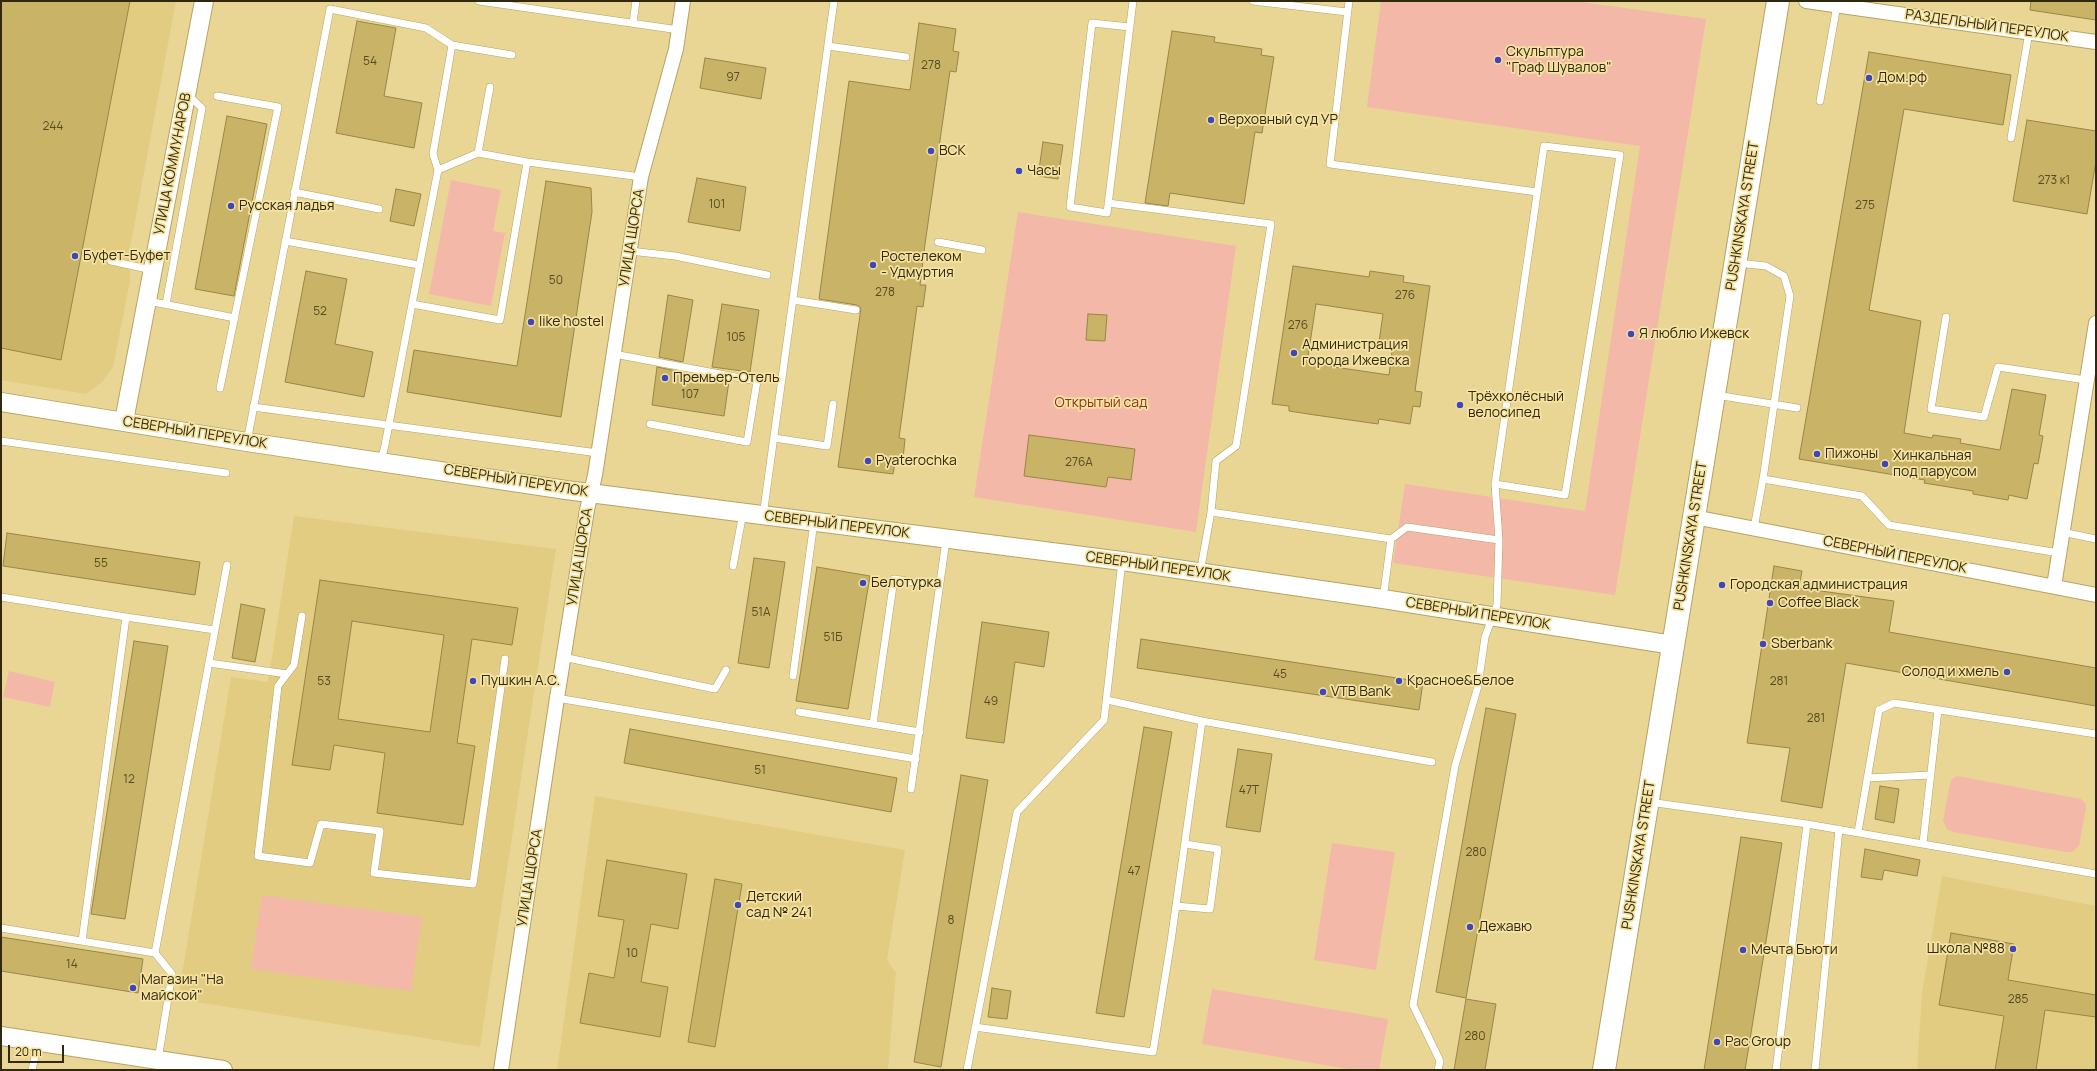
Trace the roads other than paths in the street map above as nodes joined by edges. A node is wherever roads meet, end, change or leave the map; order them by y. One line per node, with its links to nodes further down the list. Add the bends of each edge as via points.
1 (204, 1): 23 (street, УЛИЦА КОММУНАРОВ)
2 (479, 1): 13 (lane)
3 (636, 1): 13 (lane)
4 (683, 1): 15 (street, УЛИЦА ЩОРСА)
5 (834, 1): 19 (lane)
6 (1133, 1): 14 (lane)
7 (1253, 1): 12 (lane)
8 (1349, 1): 12 (lane)
9 (1778, 1): 40 (main road, PUSHKINSKAYA STREET)
10 (1806, 1): 11 (street, РАЗДЕЛЬНЫЙ ПЕРЕУЛОК)
11 (1837, 5): 16 (street, РАЗДЕЛЬНЫЙ ПЕРЕУЛОК); 25 (lane)
12 (1347, 12): 32 (lane, via 1330,164)
13 (633, 23): 15 (lane)
14 (1130, 27): 33 (lane); 33 (lane, via 1092,23 1070,207 1107,213)
15 (679, 30): 30 (street, УЛИЦА ЩОРСА)
16 (2028, 32): 17 (street, РАЗДЕЛЬНЫЙ ПЕРЕУЛОК); 26 (lane)
17 (2096, 42)
18 (452, 45): 20 (lane); 29 (lane, via 433,154); 31 (lane, via 426,28 330,10)
19 (828, 46): 21 (lane); 44 (lane)
20 (512, 55)
21 (906, 57)
22 (490, 87): 27 (lane)
23 (187, 94): 42 (street, УЛИЦА КОММУНАРОВ); 46 (lane, via 202,108)
24 (217, 96): 50 (lane, via 278,107)
25 (1820, 102)
26 (2011, 138)
27 (478, 153): 28 (lane); 29 (lane)
28 (527, 162): 30 (lane); 47 (lane, via 500,320)
29 (438, 170): 41 (lane)
30 (641, 177): 38 (street, УЛИЦА ЩОРСА)
31 (294, 192): 34 (lane); 35 (lane)
32 (1537, 192): 71 (lane); 71 (lane, via 1544,146 1620,155 1565,495)
33 (1108, 203): 73 (lane, via 1271,224 1236,446 1216,461)
34 (379, 209)
35 (285, 240): 41 (lane); 59 (lane)
36 (938, 242): 37 (lane)
37 (982, 250)
38 (630, 251): 43 (lane, via 675,256); 52 (street, УЛИЦА ЩОРСА)
39 (111, 261): 42 (lane)
40 (1735, 263): 55 (main road, PUSHKINSKAYA STREET); 58 (lane, via 1766,266 1784,276 1790,296)
41 (420, 265): 47 (lane)
42 (153, 270): 45 (street, УЛИЦА КОММУНАРОВ)
43 (767, 275)
44 (793, 300): 48 (lane); 64 (lane)
45 (148, 301): 46 (lane); 61 (street, УЛИЦА КОММУНАРОВ)
46 (166, 304): 50 (lane)
47 (412, 304): 63 (lane)
48 (856, 310)
49 (1946, 317): 53 (lane, via 1931,409 1984,417 1998,367)
50 (235, 318): 54 (lane)
51 (2096, 323): 53 (street)
52 (614, 354): 62 (lane, via 757,381 747,442); 67 (street, УЛИЦА ЩОРСА)
53 (2086, 380): 79 (street)
54 (220, 388)
55 (1714, 394): 58 (lane); 76 (main road, PUSHKINSKAYA STREET)
56 (1, 402): 61 (street, СЕВЕРНЫЙ ПЕРЕУЛОК)
57 (833, 404): 64 (lane, via 827,446)
58 (1775, 404): 60 (lane); 70 (lane)
59 (253, 407): 63 (lane); 66 (lane)
60 (1797, 408)
61 (124, 421): 66 (street, СЕВЕРНЫЙ ПЕРЕУЛОК)
62 (650, 424)
63 (389, 425): 67 (lane); 68 (lane)
64 (774, 438): 75 (lane)
65 (1, 441): 69 (lane)
66 (247, 442): 68 (street, СЕВЕРНЫЙ ПЕРЕУЛОК)
67 (598, 453): 72 (street, УЛИЦА ЩОРСА)
68 (381, 461): 72 (street, СЕВЕРНЫЙ ПЕРЕУЛОК)
69 (226, 473)
70 (1764, 479): 78 (lane); 84 (lane, via 1862,496 1889,525)
71 (1495, 484): 83 (lane)
72 (591, 493): 74 (street, СЕВЕРНЫЙ ПЕРЕУЛОК); 99 (street, УЛИЦА ЩОРСА)
73 (1211, 512): 81 (lane); 88 (lane)
74 (743, 513): 75 (street, СЕВЕРНЫЙ ПЕРЕУЛОК); 87 (lane)
75 (763, 516): 77 (street, СЕВЕРНЫЙ ПЕРЕУЛОК)
76 (1694, 517): 78 (street, СЕВЕРНЫЙ ПЕРЕУЛОК); 98 (main road, PUSHKINSKAYA STREET)
77 (814, 522): 80 (street, СЕВЕРНЫЙ ПЕРЕУЛОК); 104 (lane)
78 (1754, 528): 90 (street, СЕВЕРНЫЙ ПЕРЕУЛОК)
79 (2062, 532): 82 (lane); 84 (street)
80 (946, 539): 85 (street, СЕВЕРНЫЙ ПЕРЕУЛОК); 89 (lane)
81 (1391, 539): 83 (lane, via 1407,527); 93 (lane)
82 (2096, 539)
83 (1499, 540): 95 (lane, via 1497,605)
84 (2059, 553): 90 (street)
85 (1122, 561): 88 (street, СЕВЕРНЫЙ ПЕРЕУЛОК); 106 (lane)
86 (227, 565): 97 (lane)
87 (733, 566)
88 (1200, 573): 93 (street, СЕВЕРНЫЙ ПЕРЕУЛОК)
89 (940, 586): 110 (lane, via 894,579); 111 (lane)
90 (2054, 586): 91 (street, СЕВЕРНЫЙ ПЕРЕУЛОК)
91 (2096, 595)
92 (1, 597): 96 (lane)
93 (1384, 599): 95 (street, СЕВЕРНЫЙ ПЕРЕУЛОК)
94 (302, 616): 103 (lane, via 294,665)
95 (1493, 616): 98 (street, СЕВЕРНЫЙ ПЕРЕУЛОК); 137 (lane, via 1485,637 1478,686 1456,766 1413,1005 1440,1061)
96 (126, 617): 97 (lane); 127 (lane)
97 (215, 630): 101 (lane)
98 (1673, 645): 118 (main road, PUSHKINSKAYA STREET)
99 (563, 657): 102 (lane, via 715,689); 105 (street, УЛИЦА ЩОРСА)
100 (505, 659): 103 (lane, via 473,884 374,873 380,831 321,824 310,863 258,856 278,686)
101 (209, 663): 103 (lane); 128 (lane)
102 (726, 670)
103 (287, 674)
104 (793, 676)
105 (557, 698): 113 (lane); 135 (street, УЛИЦА ЩОРСА)
106 (1107, 700): 109 (lane); 129 (lane, via 1104,720 1017,812)
107 (1938, 710): 112 (lane); 115 (lane); 116 (lane, via 1894,703 1879,710)
108 (799, 712): 110 (lane)
109 (1202, 721): 114 (lane); 123 (lane)
110 (873, 724): 111 (lane)
111 (920, 732): 113 (lane)
112 (2096, 734)
113 (916, 759): 117 (lane)
114 (1432, 762)
115 (1931, 775): 116 (lane); 122 (lane)
116 (1868, 778): 121 (lane)
117 (911, 788)
118 (1648, 802): 119 (lane); 138 (main road, PUSHKINSKAYA STREET)
119 (1807, 824): 120 (lane); 139 (lane)
120 (1839, 829): 121 (lane); 140 (lane)
121 (1858, 832): 122 (lane)
122 (1923, 843): 124 (lane)
123 (1185, 844): 125 (lane); 125 (lane, via 1218,850 1210,908)
124 (2096, 874)
125 (1176, 906): 129 (lane, via 1153,1052)
126 (1, 928): 127 (lane)
127 (82, 941): 128 (lane)
128 (155, 953): 132 (lane, via 172,974)
129 (975, 1027): 136 (lane)
130 (1, 1036): 131 (street)
131 (38, 1042): 132 (street); 133 (lane)
132 (158, 1060): 134 (street)
133 (32, 1070)
134 (223, 1070)
135 (501, 1070)
136 (967, 1070)
137 (1438, 1070)
138 (1604, 1070)
139 (1776, 1070)
140 (1815, 1070)

